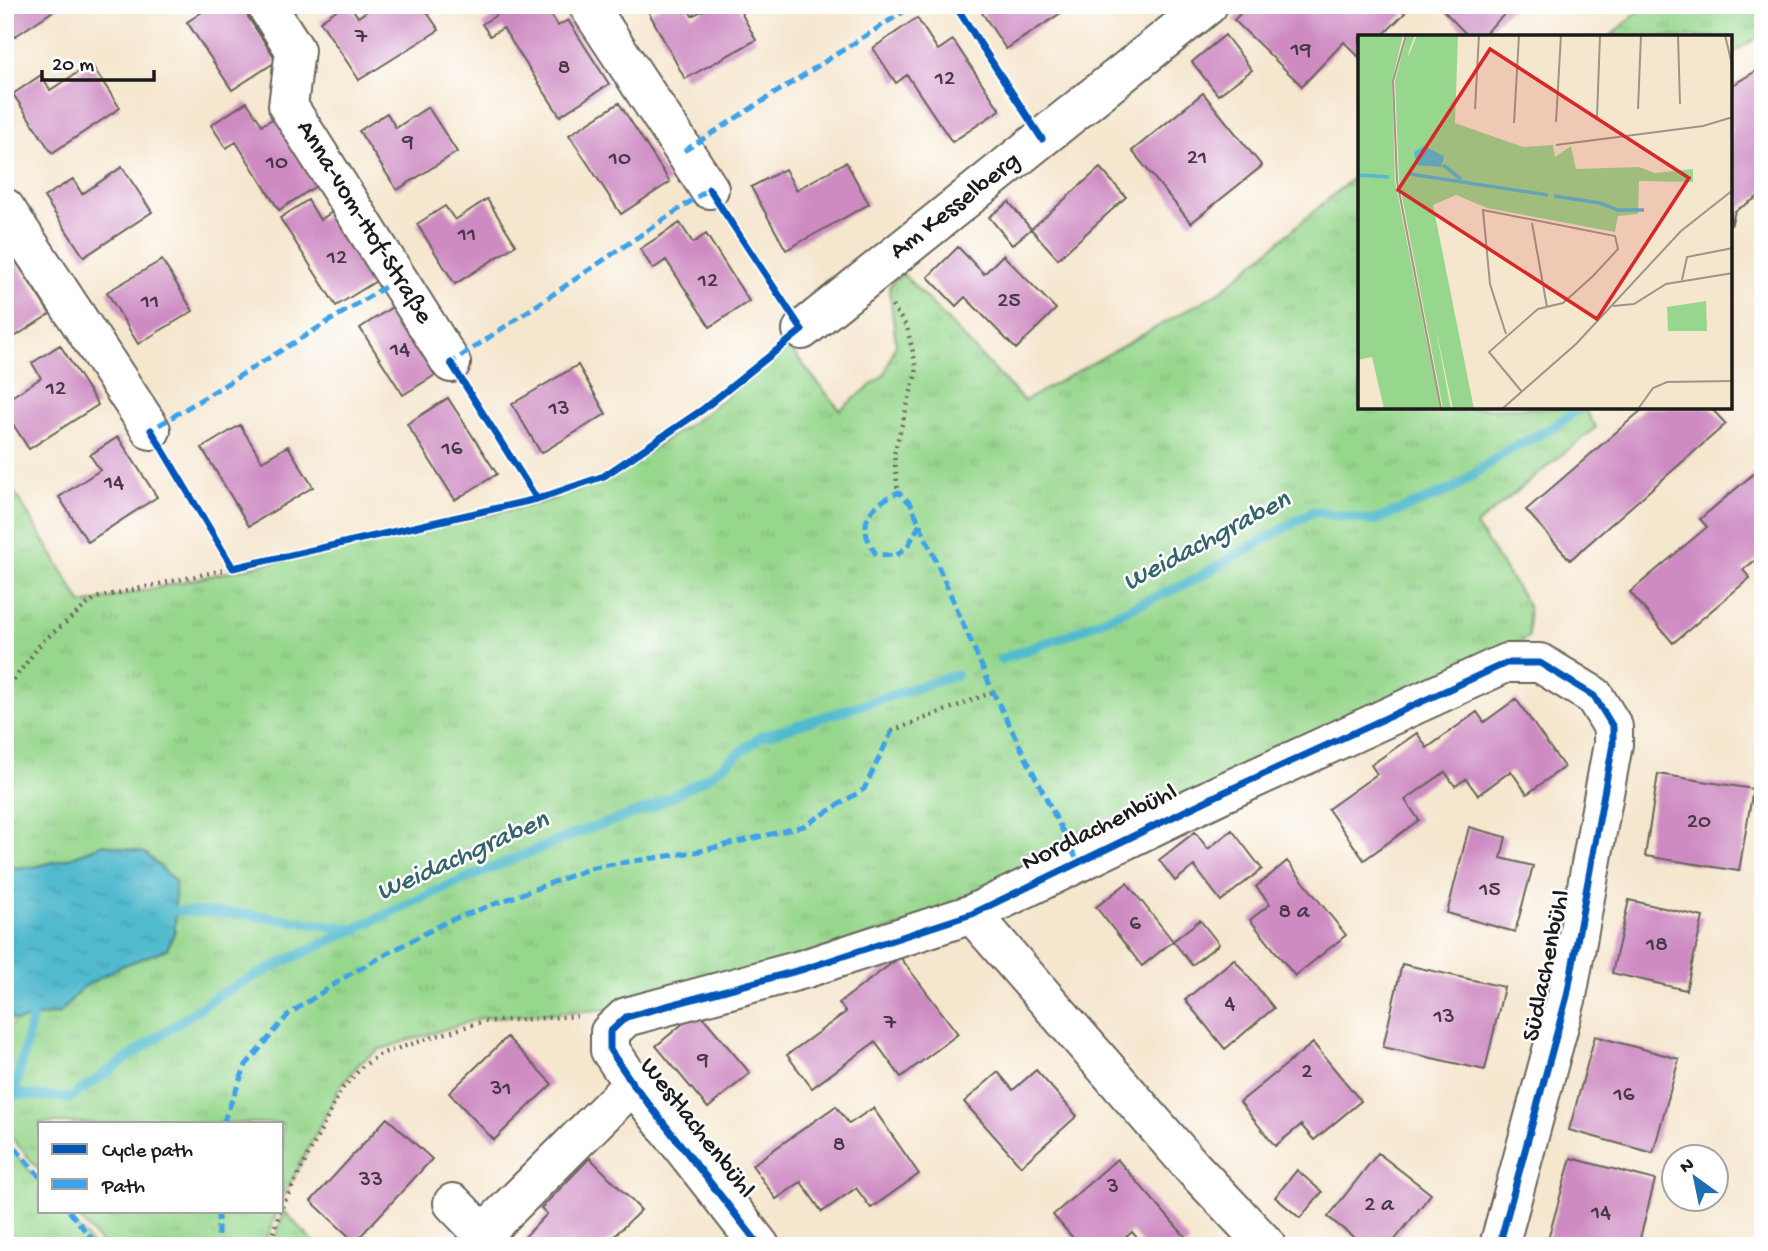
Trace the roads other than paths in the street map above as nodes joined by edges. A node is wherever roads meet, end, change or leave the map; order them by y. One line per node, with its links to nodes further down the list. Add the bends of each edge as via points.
1 (266, 5): 7 (street, Anna-vom-Hof-Straße, via 295,50 288,106)
2 (588, 5): 4 (street)
3 (1208, 5): 6 (street, Am Kesselberg)
4 (709, 189)
5 (5, 208): 8 (street)
6 (802, 330)
7 (451, 363)
8 (151, 430)
9 (1594, 696): 10 (street, Nordlachenbühl, via 1540,663 1506,663); 16 (street, Südlachenbühl, via 1613,727 1613,744 1567,996)
10 (972, 914): 11 (street, Nordlachenbühl, via 804,970 626,1017); 15 (street, via 1193,1168)
11 (610, 1032): 12 (street, Westlachenbühl, via 610,1050)
12 (633, 1084): 13 (street, via 483,1234); 14 (street, Westlachenbühl)
13 (453, 1203)
14 (760, 1246)
15 (1267, 1246)
16 (1499, 1246)

